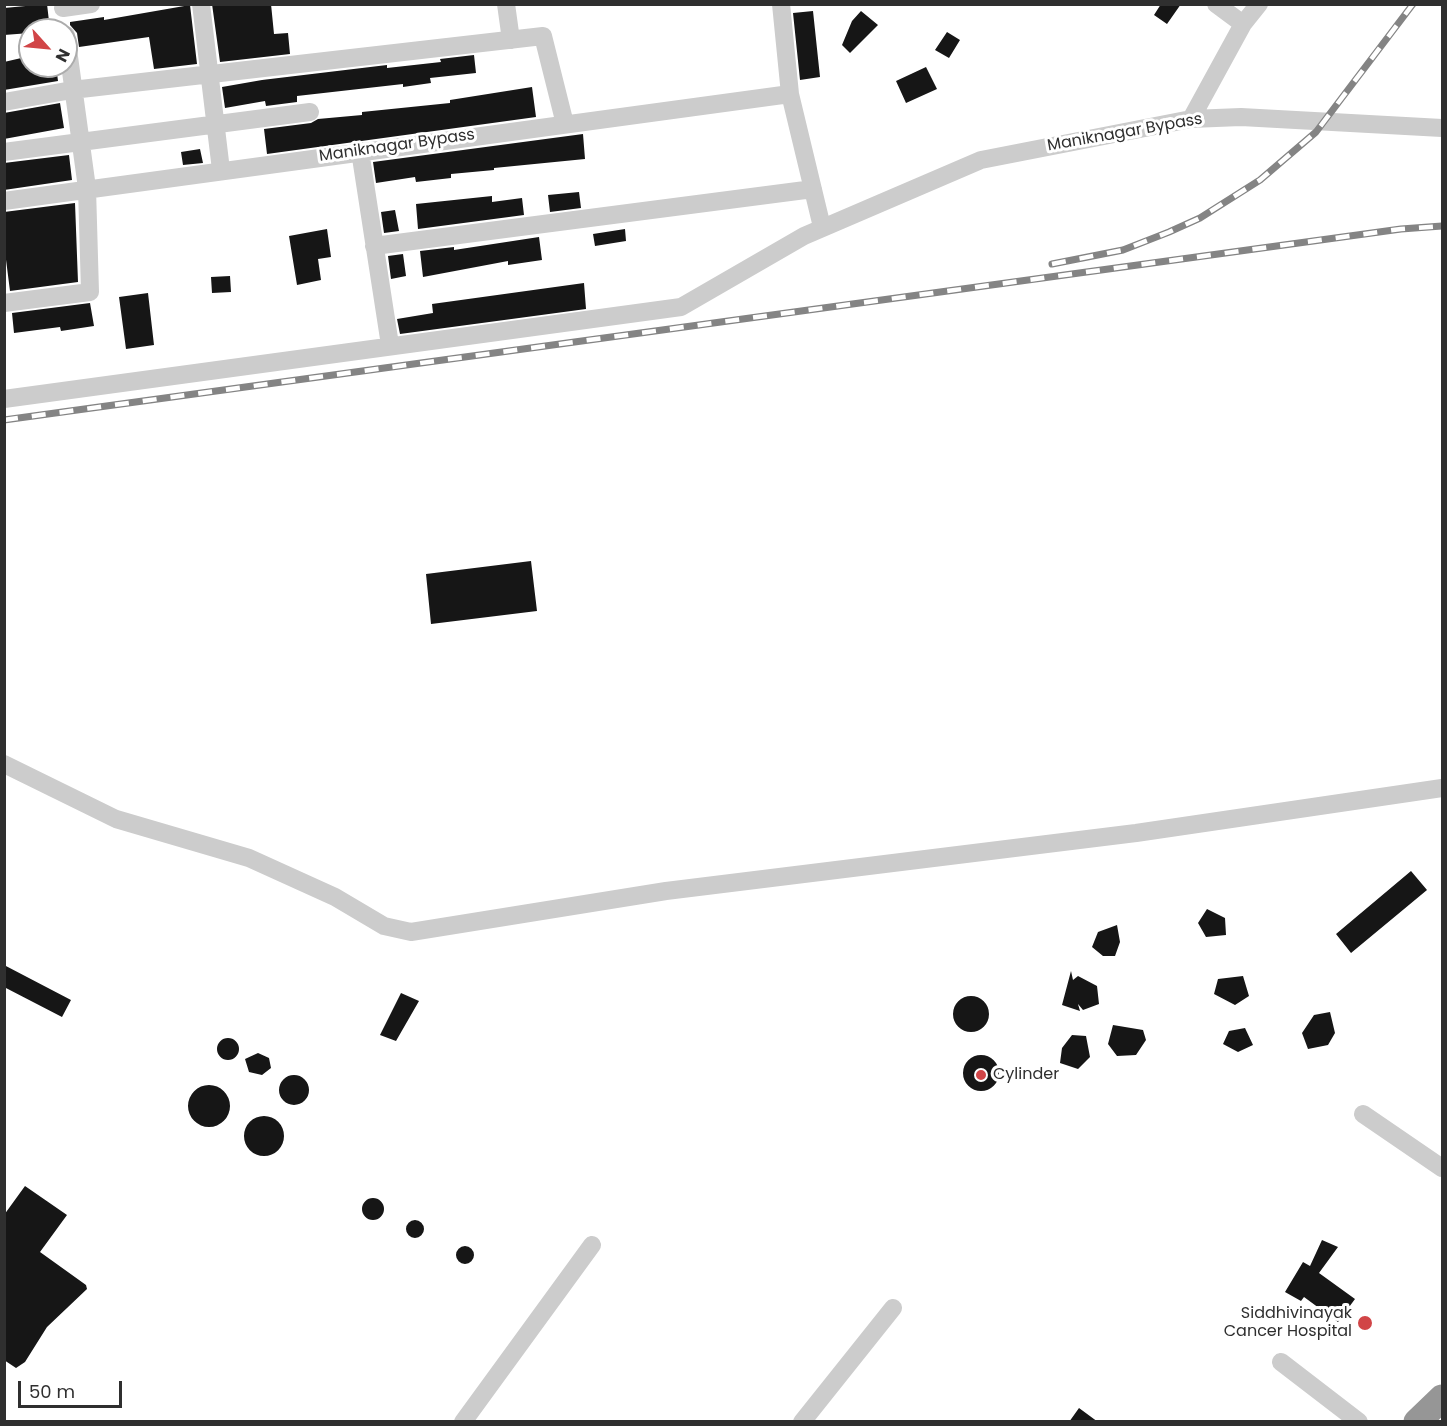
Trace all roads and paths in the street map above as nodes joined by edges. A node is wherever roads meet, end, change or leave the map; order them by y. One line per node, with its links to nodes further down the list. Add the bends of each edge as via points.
1 (92, 4): 7 (street)
2 (201, 4): 10 (street)
3 (506, 4): 9 (street)
4 (781, 4): 13 (street)
5 (1216, 4): 8 (street)
6 (1259, 4): 8 (street)
7 (62, 6)
8 (1243, 24): 16 (street)
9 (511, 40): 10 (street); 17 (street, via 543,36)
10 (209, 74): 12 (street); 18 (street)
11 (71, 78): 12 (street)
12 (72, 90): 14 (street); 20 (street)
13 (790, 94): 17 (street, Maniknagar Bypass); 25 (street)
14 (4, 102)
15 (310, 112): 18 (street)
16 (1191, 118): 19 (street, Maniknagar Bypass); 27 (street, Maniknagar Bypass, via 981,160)
17 (565, 124): 21 (street, Maniknagar Bypass)
18 (215, 125): 20 (street); 23 (street)
19 (1443, 128)
20 (79, 141): 22 (street); 24 (street)
21 (360, 151): 23 (street, Maniknagar Bypass); 28 (street)
22 (4, 152)
23 (221, 170): 24 (street, Maniknagar Bypass)
24 (87, 188): 26 (street, Maniknagar Bypass); 29 (street, via 90,292)
25 (813, 189): 27 (street); 28 (street)
26 (4, 201)
27 (822, 227): 30 (street, Maniknagar Bypass, via 681,307)
28 (374, 246): 30 (street)
29 (4, 303)
30 (390, 345): 31 (street, Maniknagar Bypass)
31 (4, 399)
32 (4, 764): 33 (street, via 116,819 249,858 335,897 384,926 411,932 666,891 1136,833)
33 (1443, 788)
34 (1363, 1114): 35 (street)
35 (1443, 1168)
36 (592, 1245): 40 (street)
37 (893, 1308): 41 (street)
38 (1281, 1362): 42 (street)
39 (1443, 1398): 43 (highway)
40 (463, 1422)
41 (802, 1422)
42 (1359, 1422)
43 (1418, 1422)

